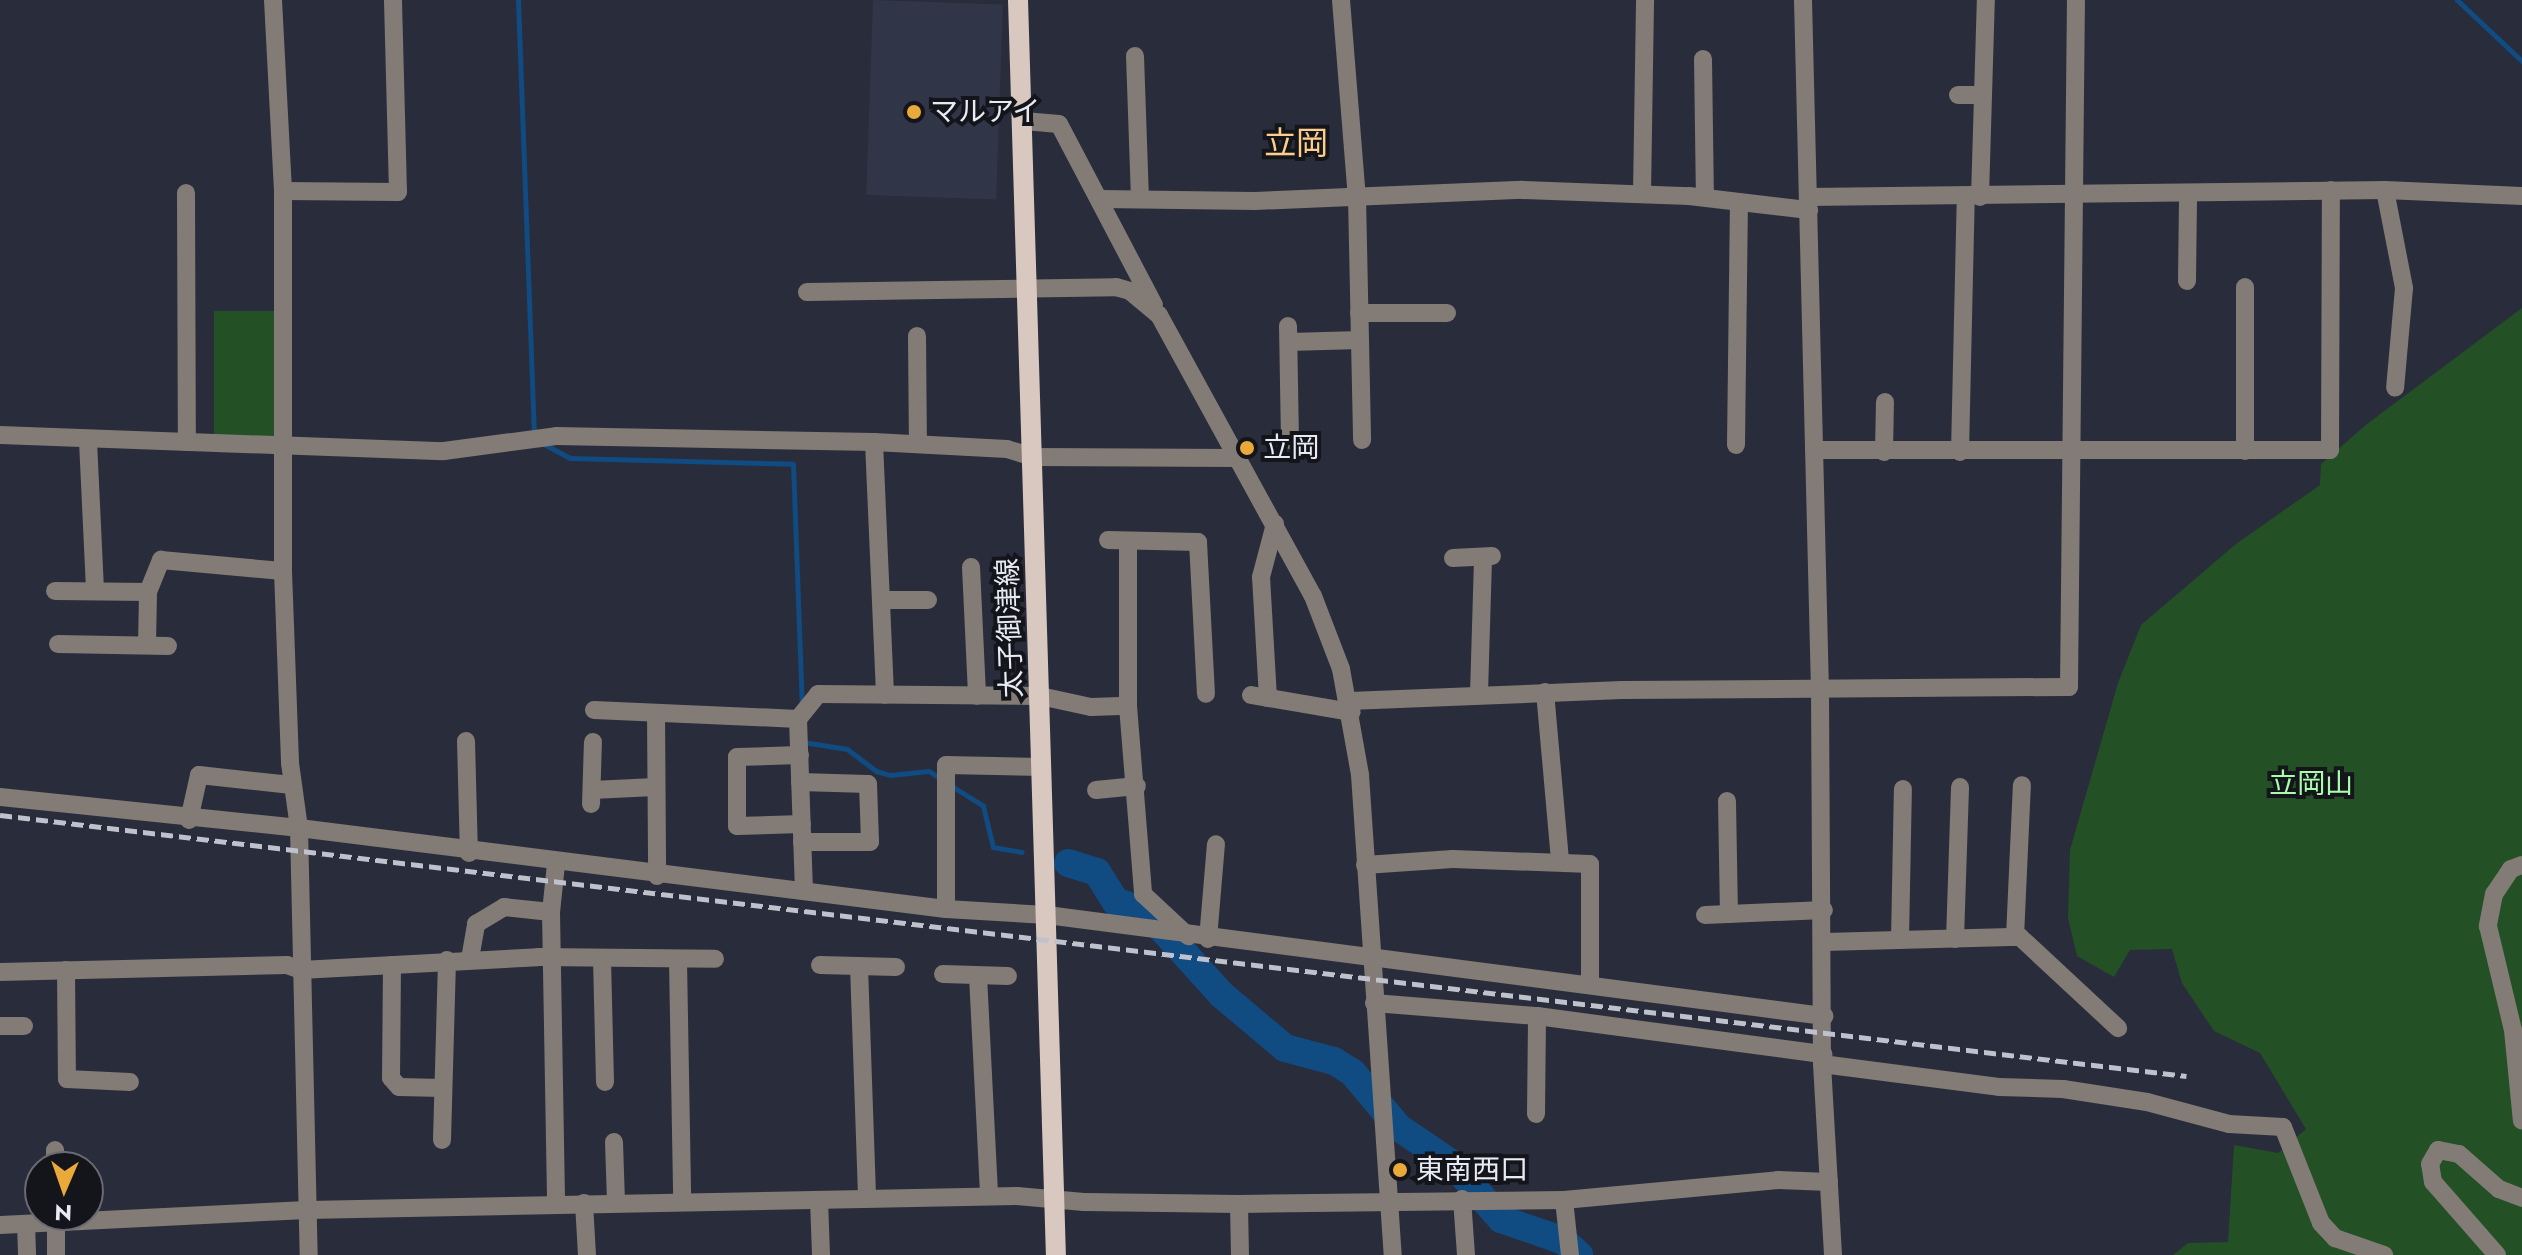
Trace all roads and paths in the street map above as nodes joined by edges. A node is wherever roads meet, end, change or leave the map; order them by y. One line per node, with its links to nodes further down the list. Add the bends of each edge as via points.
1 (273, 0): 16 (street)
2 (393, 0): 16 (street, via 398,192)
3 (1018, 0): 13 (main road, 太子御津線)
4 (1341, 0): 22 (street)
5 (1645, 0): 19 (street)
6 (1803, 0): 28 (street)
7 (1986, 0): 12 (street)
8 (2076, 0): 20 (street)
9 (1135, 56): 26 (street, via 1146,116)
10 (1703, 59): 23 (street, via 1698,96)
11 (1958, 95): 12 (street)
12 (1981, 95): 24 (street)
13 (1024, 121): 25 (street, via 1059,124); 31 (main road, 太子御津線)
14 (2331, 190): 15 (street); 18 (street); 51 (street, via 2330,450)
15 (2385, 190): 21 (street); 38 (street, via 2404,288)
16 (283, 191): 47 (street)
17 (186, 193): 44 (street)
18 (2188, 193): 20 (street); 29 (street)
19 (1642, 194): 22 (street, via 1522,190); 23 (street)
20 (2072, 194): 24 (street); 50 (street)
21 (2522, 196)
22 (1357, 197): 26 (street); 33 (street)
23 (1705, 197): 27 (street)
24 (1973, 197): 28 (street); 53 (street)
25 (1101, 199): 26 (street); 35 (street)
26 (1140, 199)
27 (1739, 202): 28 (street); 48 (street, via 1743,262 1729,330 1729,396)
28 (1808, 203): 49 (street)
29 (2187, 281)
30 (2245, 287): 51 (street)
31 (1030, 289): 32 (street); 35 (street, via 1116,287 1130,291); 54 (main road, 太子御津線)
32 (807, 292)
33 (1359, 313): 34 (street); 37 (street)
34 (1447, 313)
35 (1159, 315): 55 (street)
36 (917, 336): 46 (street)
37 (1360, 340): 41 (street, via 1288,334); 42 (street)
38 (2395, 388)
39 (1885, 402): 52 (street)
40 (0, 435): 43 (street)
41 (1290, 440)
42 (1362, 440)
43 (88, 441): 44 (street); 62 (street)
44 (187, 442): 47 (street)
45 (874, 442): 46 (street); 47 (street, via 556,436 444,451); 66 (street)
46 (918, 443): 54 (street, via 1007,449)
47 (280, 444): 61 (street)
48 (1736, 445)
49 (1814, 450): 52 (street); 70 (street)
50 (2072, 451): 51 (street); 53 (street); 70 (street, via 2069,687)
51 (2245, 451)
52 (1884, 452): 53 (street)
53 (1960, 452)
54 (1033, 457): 55 (street); 76 (main road, 太子御津線)
55 (1238, 458): 56 (street)
56 (1275, 524): 78 (street, via 1329,632); 78 (street, via 1261,577 1260,696)
57 (1108, 540): 58 (street)
58 (1128, 544): 72 (street, via 1198,542); 77 (street)
59 (1453, 558): 73 (street, via 1489,556)
60 (971, 567): 75 (street)
61 (283, 571): 64 (street, via 161,560); 87 (street)
62 (95, 589): 63 (street); 64 (street)
63 (55, 591)
64 (148, 592): 68 (street)
65 (918, 593): 66 (street)
66 (881, 600): 74 (street)
67 (58, 644): 68 (street)
68 (147, 645): 69 (street)
69 (168, 646)
70 (1820, 691): 71 (street); 108 (street)
71 (1545, 692): 73 (street); 101 (street)
72 (1206, 694)
73 (1479, 694): 78 (street)
74 (885, 695): 75 (street); 81 (street, via 818,694)
75 (977, 696): 76 (street)
76 (1040, 696): 77 (street, via 1091,707); 85 (main road, 太子御津線)
77 (1128, 706): 89 (street)
78 (1350, 707): 103 (street)
79 (594, 710): 80 (street)
80 (656, 713): 81 (street); 90 (street)
81 (798, 719): 84 (street)
82 (466, 741): 100 (street)
83 (593, 742): 90 (street, via 592,797)
84 (800, 755): 86 (street); 98 (street, via 737,757 737,826)
85 (1041, 767): 107 (street, via 946,765); 111 (main road, 太子御津線)
86 (800, 782): 98 (street); 98 (street, via 868,784 870,842)
87 (291, 785): 96 (street, via 199,775); 97 (street)
88 (2022, 785): 114 (street, via 2026,859)
89 (1137, 786): 92 (street); 113 (street, via 1143,894)
90 (655, 787): 105 (street)
91 (1903, 789): 117 (street, via 1910,861)
92 (1096, 790)
93 (1964, 796): 116 (street, via 1965,864)
94 (0, 797): 96 (street)
95 (1727, 801): 110 (street)
96 (189, 820): 97 (street)
97 (299, 828): 100 (street); 131 (street)
98 (802, 833): 106 (street)
99 (1216, 844): 115 (street)
100 (469, 853): 102 (street)
101 (1560, 859): 103 (street); 136 (street, via 1590,864)
102 (556, 864): 105 (street); 109 (street)
103 (1365, 865): 119 (street)
104 (2522, 865): 148 (street, via 2511,869 2494,894 2488,926 2513,1030)
105 (657, 876): 106 (street)
106 (804, 891): 107 (street)
107 (946, 909): 111 (street)
108 (1824, 910): 110 (street); 118 (street)
109 (551, 912): 120 (street); 121 (street, via 504,907 476,924)
110 (1729, 914): 112 (street)
111 (1047, 915): 113 (street); 153 (main road, 太子御津線)
112 (1705, 915)
113 (1189, 937): 115 (street)
114 (2015, 937): 116 (street); 142 (street)
115 (1208, 939): 119 (street)
116 (1955, 939): 117 (street)
117 (1900, 940): 118 (street)
118 (1824, 942): 139 (street)
119 (1371, 957): 136 (street); 137 (street)
120 (552, 958): 121 (street); 122 (street); 163 (street)
121 (470, 959): 124 (street)
122 (602, 959): 125 (street); 145 (street)
123 (715, 959): 125 (street)
124 (447, 960): 126 (street); 146 (street)
125 (678, 960): 160 (street)
126 (392, 965): 131 (street); 146 (street, via 391,1078 399,1087)
127 (820, 965): 128 (street)
128 (859, 966): 129 (street); 155 (street)
129 (896, 967)
130 (66, 970): 131 (street, via 287,965); 132 (street); 144 (street, via 67,1079)
131 (301, 970): 165 (street)
132 (0, 972)
133 (943, 974): 134 (street)
134 (978, 976): 135 (street); 152 (street)
135 (1008, 976)
136 (1590, 984): 139 (street)
137 (1374, 1003): 138 (street); 156 (street)
138 (1537, 1016): 143 (street); 147 (street)
139 (1824, 1016): 143 (street)
140 (0, 1026): 141 (street)
141 (24, 1026)
142 (2118, 1028)
143 (1823, 1059): 151 (street); 182 (street, via 1999,1087 2063,1089 2147,1102 2229,1124 2283,1127 2321,1223 2335,1238)
144 (130, 1082)
145 (605, 1082)
146 (443, 1088): 149 (street)
147 (1536, 1114)
148 (2522, 1121)
149 (442, 1140)
150 (614, 1142): 162 (street)
151 (1829, 1182): 159 (street, via 1778,1180); 181 (street)
152 (989, 1196): 153 (street); 155 (street)
153 (1055, 1197): 164 (street); 176 (main road, 太子御津線)
154 (2522, 1198): 183 (street, via 2499,1189 2459,1154 2438,1150 2430,1164 2433,1182)
155 (867, 1199): 158 (street)
156 (1390, 1199): 157 (street); 164 (street); 178 (street)
157 (1462, 1199): 159 (street); 179 (street)
158 (819, 1200): 160 (street); 175 (street)
159 (1564, 1200): 180 (street)
160 (682, 1201): 162 (street)
161 (584, 1203): 162 (street); 163 (street); 174 (street)
162 (616, 1203)
163 (556, 1204): 165 (street)
164 (1239, 1204): 177 (street)
165 (307, 1210): 166 (street); 173 (street)
166 (104, 1217)
167 (24, 1224): 168 (street)
168 (0, 1225)
169 (26, 1231): 171 (street)
170 (56, 1231): 172 (street)
171 (27, 1255)
172 (56, 1255)
173 (309, 1255)
174 (587, 1255)
175 (821, 1255)
176 (1056, 1255)
177 (1240, 1255)
178 (1393, 1255)
179 (1466, 1255)
180 (1570, 1255)
181 (1833, 1255)
182 (2384, 1255)
183 (2497, 1255)

